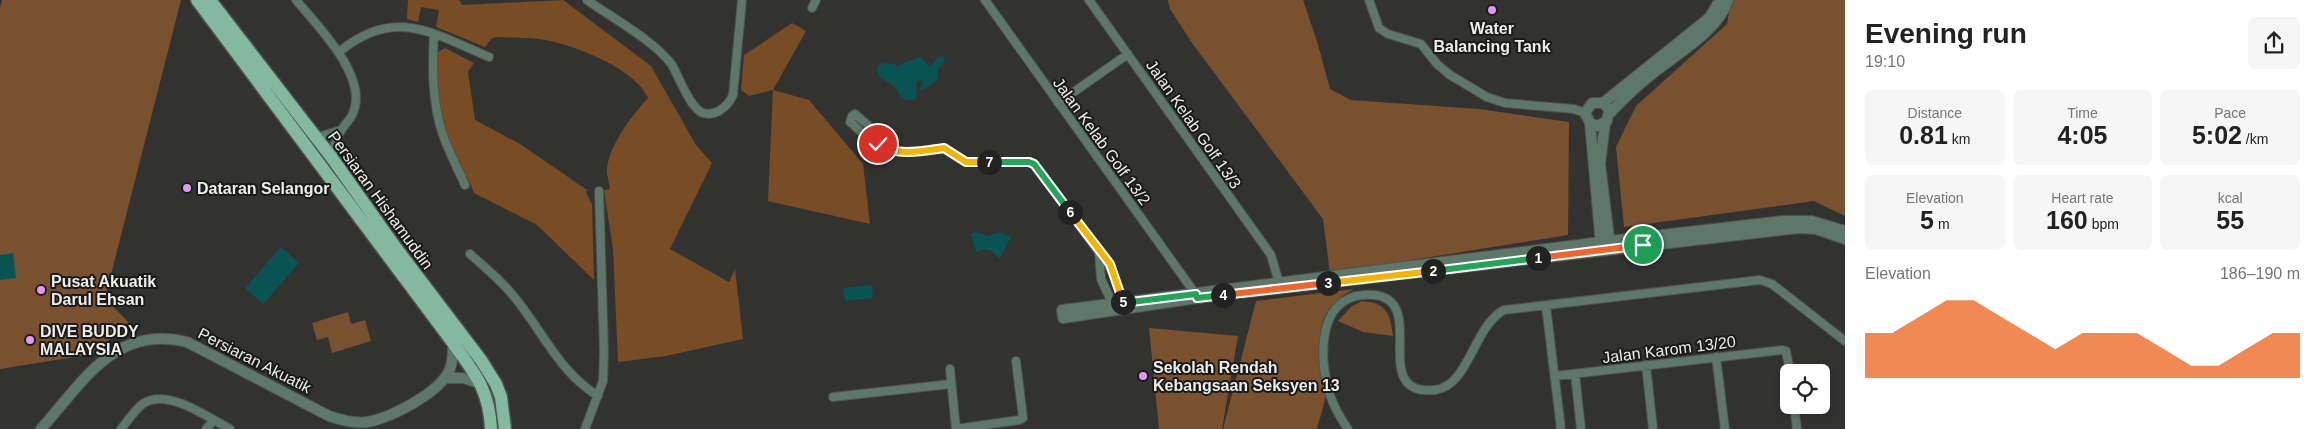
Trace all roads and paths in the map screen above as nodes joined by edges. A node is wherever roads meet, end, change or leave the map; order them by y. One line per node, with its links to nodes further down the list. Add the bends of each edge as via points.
1 (197, 0): 41 (main road, Persiaran Hishamuddin)
2 (210, 0): 25 (main road, Persiaran Hishamuddin)
3 (296, 0): 14 (street)
4 (587, 0): 5 (street, via 661,51 695,108 703,113 712,113 722,110 733,96)
5 (742, 0)
6 (816, 0): 12 (street)
7 (985, 0): 19 (street, Jalan Kelab Golf 13/2)
8 (1089, 0): 15 (street, Jalan Kelab Golf 13/3)
9 (1369, 0): 20 (street, via 1380,28 1388,34 1421,44 1450,75 1487,97 1532,107)
10 (1720, 0): 18 (street, via 1709,18)
11 (1728, 0): 22 (street, via 1721,16 1708,30 1644,80)
12 (812, 8)
13 (434, 34): 14 (street, via 412,27 390,26 368,32); 16 (street); 28 (street, via 435,105 443,135)
14 (339, 52): 24 (street, via 354,88 355,104 353,113)
15 (1128, 54): 19 (street); 35 (street, Jalan Kelab Golf 13/3, via 1271,255)
16 (489, 57)
17 (1592, 103): 18 (street); 20 (street); 21 (street)
18 (1603, 103): 22 (street)
19 (1058, 104): 36 (street, Jalan Kelab Golf 13/2)
20 (1574, 109): 21 (street)
21 (1585, 113): 23 (street)
22 (1607, 118): 23 (street, via 1597,126); 32 (street, via 1600,164)
23 (1590, 123): 32 (street)
24 (341, 130): 25 (street); 27 (street)
25 (315, 138): 27 (main road, Persiaran Hishamuddin)
26 (897, 150): 26 (street, via 885,149 872,141 850,122 852,116 859,116); 33 (street, via 910,153 944,148 966,162 1034,164)
27 (332, 158): 61 (main road, Persiaran Hishamuddin, via 481,360 501,397)
28 (465, 185)
29 (599, 191): 52 (street, via 604,352 603,381)
30 (1845, 231): 32 (street, via 1812,221 1783,221)
31 (1845, 239): 32 (street, via 1816,229 1799,228)
32 (1606, 246): 35 (street)
33 (1098, 252): 37 (street, via 1101,279); 37 (street, via 1110,264)
34 (470, 254): 52 (street, via 518,301 568,372)
35 (1280, 285): 36 (street)
36 (1196, 296): 37 (street)
37 (1119, 306): 39 (street)
38 (1546, 306): 40 (street, via 1760,280 1772,284); 48 (street); 64 (street, via 1504,310 1493,316 1462,371 1450,385 1432,390 1418,389 1408,382 1400,366 1400,322 1398,310 1391,301 1371,294 1355,296 1341,303 1327,326 1324,358 1330,396)
39 (1063, 318)
40 (1845, 341)
41 (453, 343): 49 (street, via 452,363); 50 (main road, Persiaran Hishamuddin)
42 (1716, 357): 44 (street, Jalan Karom 13/20, via 1786,351); 45 (street, Jalan Karom 13/20); 68 (street)
43 (1016, 361): 63 (street, via 1023,418)
44 (1788, 364)
45 (1646, 366): 47 (street, Jalan Karom 13/20); 67 (street)
46 (950, 369): 51 (street)
47 (1575, 374): 48 (street, Jalan Karom 13/20); 66 (street)
48 (1555, 376): 65 (street)
49 (445, 378): 50 (street, via 463,378); 56 (street, Persiaran Akuatik, via 399,411 366,422 350,422 329,416 187,342 146,339 119,348 101,362)
50 (482, 384): 60 (main road, Persiaran Hishamuddin)
51 (951, 384): 53 (street); 63 (street)
52 (598, 396): 62 (street)
53 (833, 397)
54 (1795, 414): 69 (street)
55 (214, 420): 57 (street, via 175,400 161,398 143,404); 58 (street); 59 (street)
56 (41, 429)
57 (121, 429)
58 (206, 429)
59 (230, 429)
60 (491, 429)
61 (505, 429)
62 (585, 429)
63 (956, 429)
64 (1348, 429)
65 (1561, 429)
66 (1581, 429)
67 (1653, 429)
68 (1725, 429)
69 (1797, 429)

